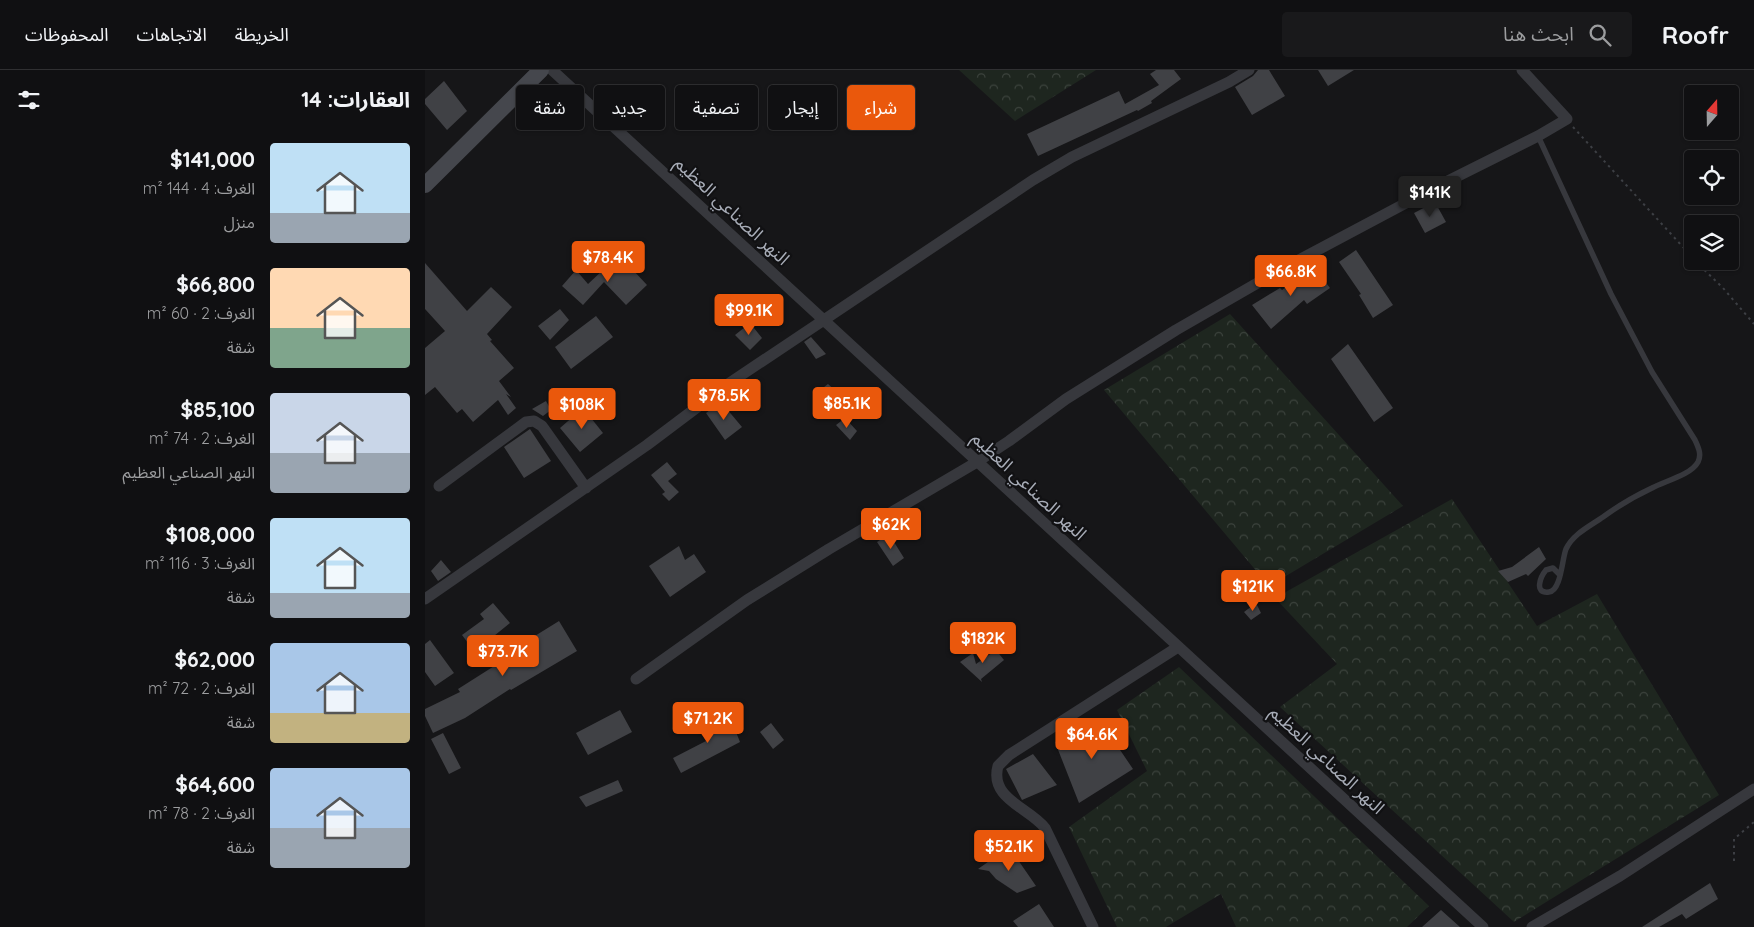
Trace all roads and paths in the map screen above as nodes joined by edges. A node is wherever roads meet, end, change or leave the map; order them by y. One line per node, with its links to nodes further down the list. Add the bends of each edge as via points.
1 (541, 70): 7 (street)
2 (552, 70): 10 (street, النهر الصناعي العظيم)
3 (1249, 70): 10 (street, via 1033,180)
4 (1523, 70): 5 (street)
5 (1567, 119): 6 (street); 8 (path)
6 (1539, 136): 12 (street, via 1351,232 1194,320 1067,399); 15 (lane, via 1611,294 1699,451 1698,462 1689,470 1629,500 1575,537 1566,550)
7 (425, 185)
8 (1684, 248)
9 (1704, 270): 11 (path)
10 (823, 319): 12 (street, النهر الصناعي العظيم); 14 (street)
11 (1754, 324)
12 (977, 462): 17 (street, النهر الصناعي العظيم); 18 (street, via 747,600)
13 (439, 486): 14 (street, via 526,422 534,420 542,426)
14 (586, 488): 16 (street)
15 (1559, 574)
16 (425, 598)
17 (1178, 647): 22 (street, via 1009,755 998,766 997,781 1008,799 1034,816 1045,828); 23 (street, النهر الصناعي العظيم)
18 (636, 679)
19 (1754, 789): 24 (street, via 1620,876)
20 (1754, 822): 21 (path, via 1734,839)
21 (1734, 861)
22 (1093, 927)
23 (1483, 927)
24 (1532, 927)

